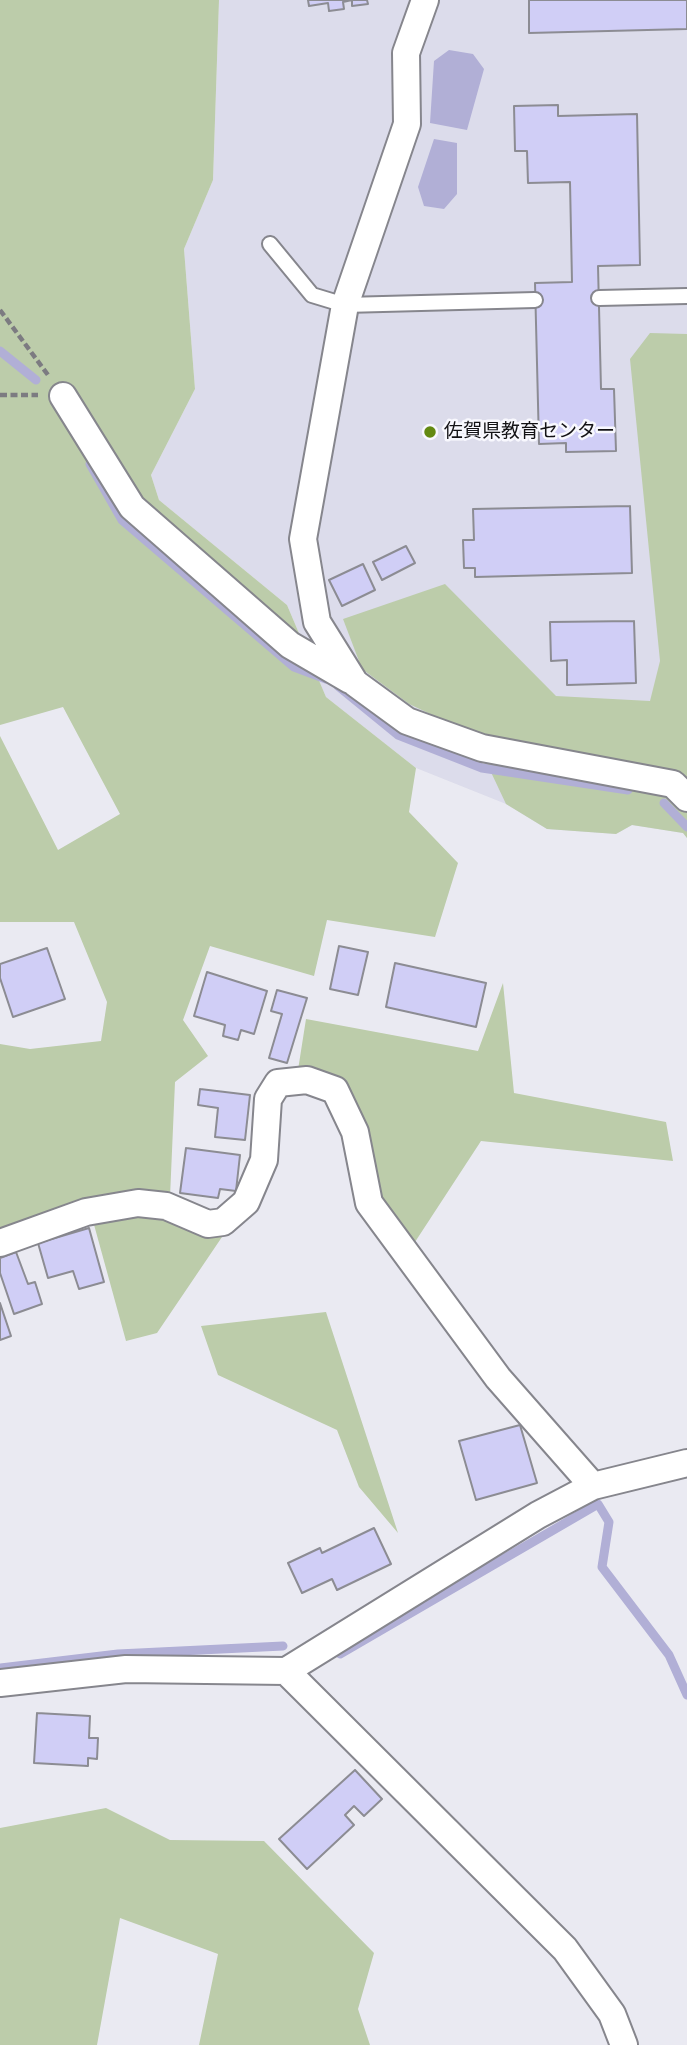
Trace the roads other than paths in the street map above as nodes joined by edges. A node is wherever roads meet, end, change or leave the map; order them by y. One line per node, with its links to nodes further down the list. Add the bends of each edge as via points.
1 (425, 0): 6 (street, via 406,53 407,124)
2 (270, 244): 6 (lane, via 312,295)
3 (687, 296): 4 (lane)
4 (599, 298)
5 (535, 300): 6 (lane)
6 (345, 305): 8 (street, via 303,538 317,622)
7 (63, 396): 8 (street, via 131,507 290,645)
8 (355, 683): 9 (street, via 407,721 482,748 673,784)
9 (687, 798)
10 (0, 1243): 12 (street, via 86,1212 138,1203 166,1206 208,1224 222,1222 246,1202 264,1160 268,1099 278,1083 307,1080 335,1090 355,1132 369,1203 498,1378)
11 (687, 1463): 12 (street)
12 (593, 1486): 13 (street, via 538,1515)
13 (286, 1671): 14 (street, via 126,1669); 15 (street, via 565,1949 612,2014)
14 (0, 1683)
15 (624, 2045)

